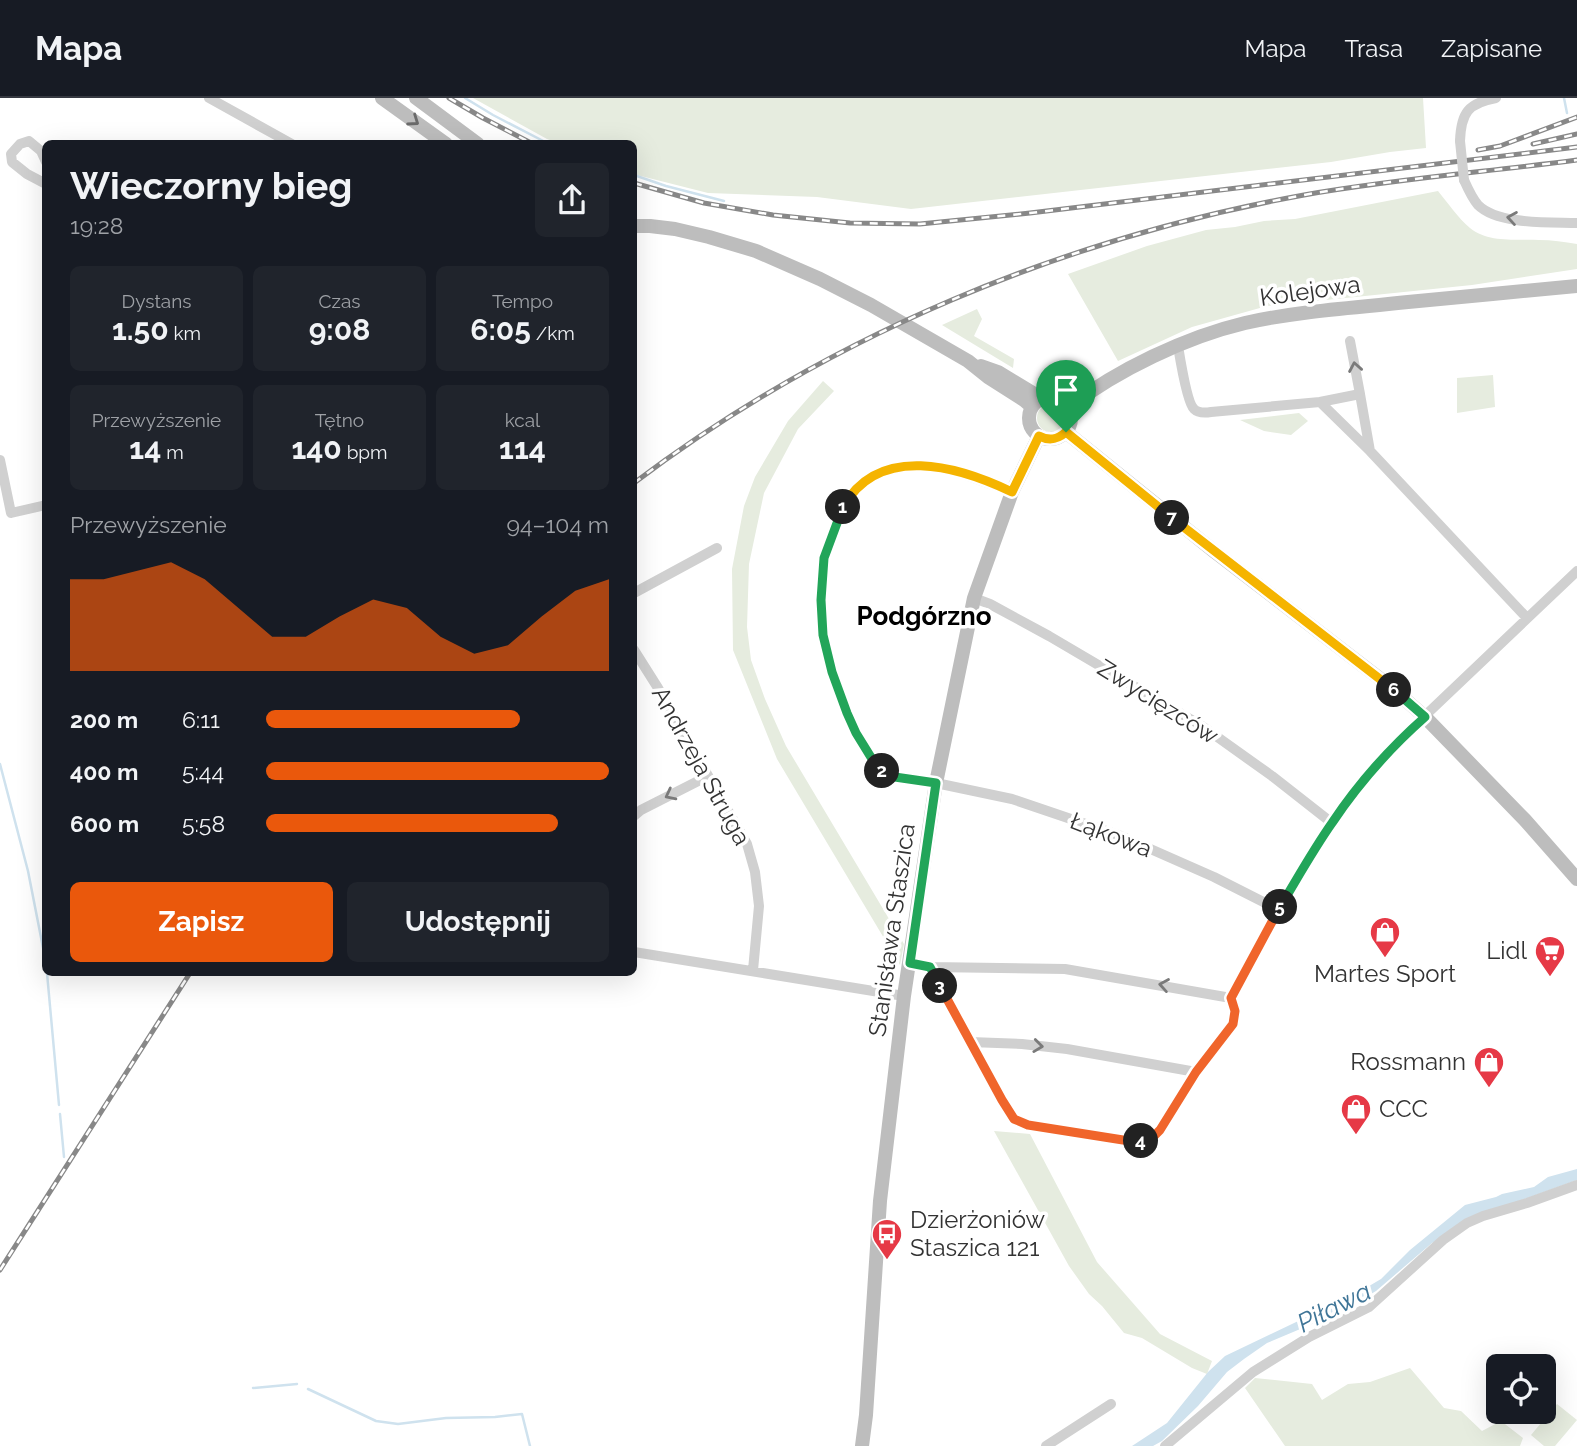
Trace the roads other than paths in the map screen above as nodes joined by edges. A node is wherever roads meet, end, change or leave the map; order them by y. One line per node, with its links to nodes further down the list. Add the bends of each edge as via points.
1 (209, 98): 6 (street)
2 (382, 98): 7 (main road, one-way to 7)
3 (416, 98): 5 (main road)
4 (1496, 98): 11 (street, one-way to 4, bridge, via 1511,219 1477,204 1464,180 1461,122 1478,103)
5 (462, 139)
6 (285, 140)
7 (440, 140)
8 (42, 153): 9 (street, via 29,141 11,154 12,162)
9 (42, 182)
10 (637, 220): 13 (main road)
11 (1577, 223)
12 (637, 226): 13 (main road)
13 (650, 226): 18 (main road, via 709,237 775,259 856,296 968,361 998,372)
14 (1577, 286): 16 (main road, Kolejowa, via 1289,315 1246,323)
15 (1350, 341): 17 (street, one-way to 15)
16 (1178, 346): 19 (street, via 1188,397 1197,411); 20 (main road, Kolejowa, via 1113,377)
17 (1360, 394): 19 (street); 23 (street)
18 (1037, 402): 20 (main road, via 1046,396 1057,397); 22 (main road, via 1029,420)
19 (1320, 402): 23 (street)
20 (1069, 407): 21 (main road, via 1072,420)
21 (1066, 432): 22 (main road, via 1050,439); 33 (main road)
22 (1039, 436): 25 (main road, Stanisława Staszica)
23 (1370, 451): 31 (street)
24 (0, 460): 26 (street, via 11,513)
25 (1012, 492): 30 (main road, Stanisława Staszica); 35 (street, Łąkowa, via 940,467 883,471 855,489 844,505 824,558 823,635 856,733 888,776)
26 (42, 506)
27 (717, 548): 29 (street)
28 (1577, 571): 31 (street)
29 (637, 591)
30 (974, 598): 35 (main road, Stanisława Staszica); 37 (street, Zwycięzców, via 1202,726)
31 (1527, 618): 33 (street)
32 (637, 655): 34 (street, Andrzeja Struga)
33 (1425, 717): 37 (street, via 1366,778); 38 (main road)
34 (708, 776): 36 (street, one-way to 36); 45 (street, Andrzeja Struga, via 747,844 755,872 759,906)
35 (936, 783): 41 (street, Łąkowa, via 1012,799 1121,836); 43 (main road, Stanisława Staszica)
36 (637, 813)
37 (1332, 823): 41 (street)
38 (1534, 829): 39 (main road); 40 (main road)
39 (1577, 864)
40 (1577, 879)
41 (1279, 910): 47 (street)
42 (637, 953): 45 (street)
43 (910, 963): 44 (street); 46 (main road, Stanisława Staszica)
44 (930, 967): 47 (street, one-way to 44, via 1065,970); 48 (street)
45 (753, 970): 46 (street)
46 (904, 996): 52 (main road, Stanisława Staszica, via 880,1201)
47 (1231, 998): 49 (street, via 1233,1024)
48 (970, 1042): 49 (street, one-way to 49, via 1067,1049); 49 (street, via 1014,1119 1132,1142 1151,1139 1160,1130)
49 (1196, 1072)
50 (1577, 1185): 54 (street, via 1467,1223 1369,1307 1253,1372)
51 (1111, 1404): 53 (street)
52 (862, 1446)
53 (1046, 1446)
54 (1165, 1446)

